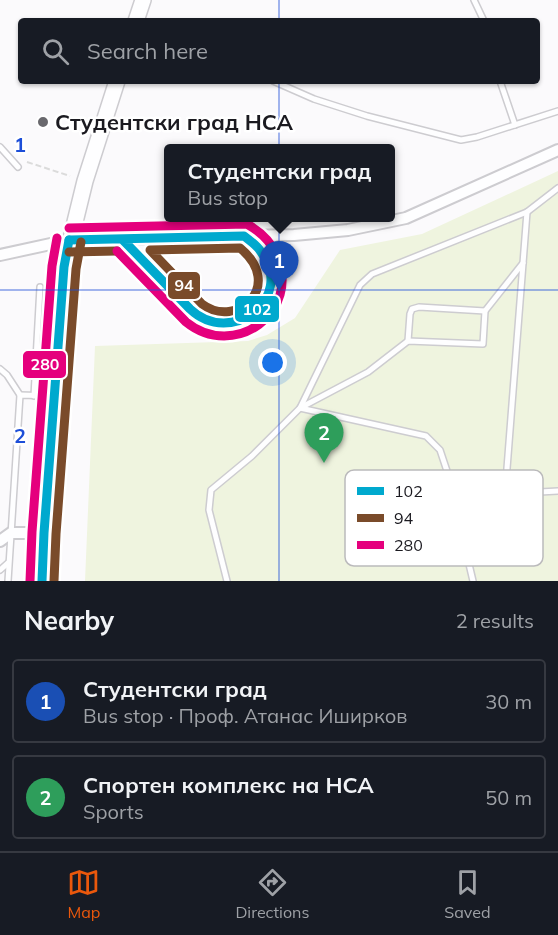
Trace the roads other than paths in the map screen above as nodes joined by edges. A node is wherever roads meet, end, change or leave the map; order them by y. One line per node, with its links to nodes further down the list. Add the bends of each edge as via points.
1 (143, 0): 3 (street)
2 (474, 0): 4 (lane)
3 (138, 18)
4 (483, 18)
5 (116, 84): 19 (street)
6 (280, 84): 9 (lane, via 367,116 461,140)
7 (501, 84): 9 (lane)
8 (558, 111): 9 (lane)
9 (515, 125)
10 (0, 147): 12 (lane)
11 (558, 150): 15 (street)
12 (18, 166)
13 (558, 188): 14 (lane)
14 (527, 212): 21 (lane); 29 (lane, via 372,274 360,285)
15 (395, 220)
16 (387, 222): 17 (street, via 348,230)
17 (244, 236): 18 (street); 18 (lane, via 264,255 271,277 270,291 255,314 222,324 199,317)
18 (122, 239): 19 (street)
19 (69, 240): 20 (street); 28 (street)
20 (0, 255)
21 (523, 263): 23 (lane); 31 (lane)
22 (40, 287): 27 (lane)
23 (485, 311): 24 (lane, via 412,309); 24 (lane, via 483,344)
24 (408, 342): 29 (lane, via 368,372)
25 (0, 369): 26 (lane)
26 (20, 395): 27 (lane); 34 (lane)
27 (34, 396): 28 (lane)
28 (54, 396): 35 (street)
29 (300, 408): 30 (lane, via 426,436 440,450); 42 (lane, via 211,490 209,510)
30 (447, 470)
31 (507, 470)
32 (558, 491): 33 (lane)
33 (543, 492)
34 (11, 532): 35 (street); 36 (street); 37 (lane)
35 (44, 533): 41 (street)
36 (0, 541)
37 (8, 563): 39 (lane); 40 (lane)
38 (469, 566): 43 (lane)
39 (0, 570)
40 (8, 581)
41 (42, 581)
42 (226, 581)
43 (473, 581)

